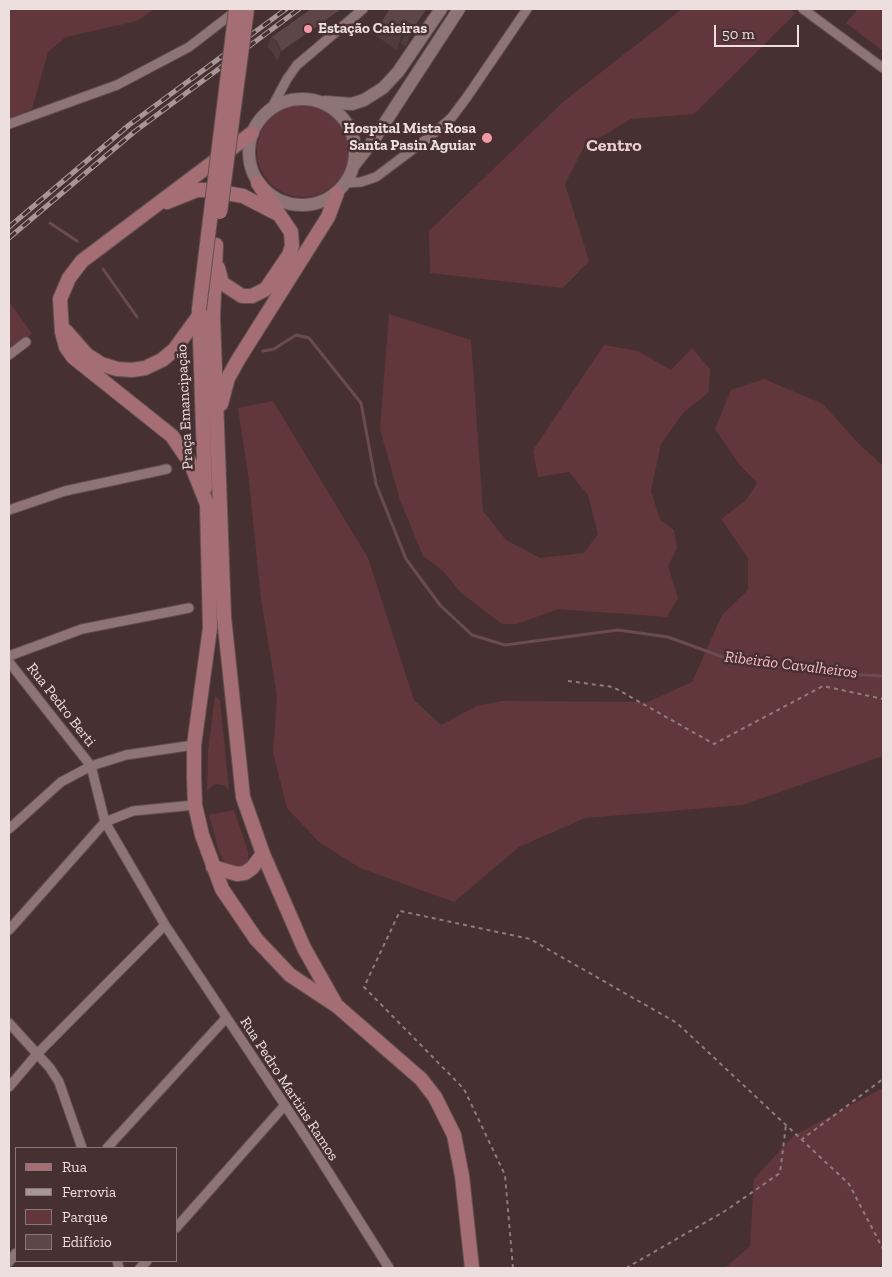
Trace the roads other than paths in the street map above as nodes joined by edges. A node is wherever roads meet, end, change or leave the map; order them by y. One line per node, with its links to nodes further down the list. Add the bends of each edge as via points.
1 (236, 9): 22 (main road, Praça Emancipação, bridge)
2 (239, 9): 12 (street, via 176,55 117,85)
3 (247, 9): 21 (main road, bridge)
4 (363, 9): 11 (street, via 297,65)
5 (441, 9): 10 (street, via 398,72 376,94 352,104)
6 (459, 9): 14 (street)
7 (527, 9): 16 (street, via 452,117 376,176)
8 (803, 9): 9 (street)
9 (883, 68)
10 (320, 102): 11 (street, via 304,99); 14 (street, via 345,120 356,149)
11 (272, 108): 13 (street, via 260,118)
12 (9, 124)
13 (252, 132): 15 (street, via 248,150 250,167); 19 (main road)
14 (354, 165): 16 (street)
15 (258, 183): 18 (main road)
16 (341, 188): 18 (street, via 322,202 304,206); 26 (main road, via 328,217 228,378)
17 (256, 201): 18 (main road); 19 (main road, via 228,192 197,190); 20 (main road)
18 (278, 202): 20 (main road)
19 (150, 207): 23 (main road, via 75,269 60,299)
20 (282, 217): 21 (main road, via 291,232 292,246 277,276 259,294 242,296 222,283)
21 (216, 245): 26 (main road, Praça Emancipação, via 213,302)
22 (198, 313): 23 (main road, via 174,350 162,360 132,370 101,364 87,355); 28 (main road, Praça Emancipação)
23 (60, 322): 28 (main road, via 63,340 73,357 172,436 191,464)
24 (26, 342): 25 (street)
25 (9, 355)
26 (217, 427): 38 (main road, Praça Emancipação, via 224,617 239,761 244,798)
27 (167, 469): 29 (street, via 65,491)
28 (207, 504): 33 (main road, Praça Emancipação, via 210,628)
29 (9, 510)
30 (189, 608): 31 (street, via 82,629)
31 (9, 656)
32 (9, 662): 34 (street, Rua Pedro Berti)
33 (194, 745): 34 (street, via 126,755); 35 (main road, Praça Emancipação)
34 (91, 766): 36 (street, Rua Pedro Martins Ramos); 37 (street, via 61,782)
35 (195, 805): 36 (street, via 133,811); 39 (main road, Praça Emancipação)
36 (105, 822): 40 (street, Rua Pedro Martins Ramos); 41 (street)
37 (9, 829)
38 (263, 854): 39 (main road, via 245,873); 42 (main road, Praça Emancipação, via 304,948)
39 (213, 867): 42 (main road, Praça Emancipação, via 222,890 256,939 296,981)
40 (165, 926): 43 (street, Rua Pedro Martins Ramos); 45 (street)
41 (9, 930)
42 (337, 1006): 52 (main road, via 421,1078 445,1114 454,1135 462,1176)
43 (226, 1018): 47 (street, Rua Pedro Martins Ramos); 49 (street)
44 (9, 1023): 45 (street)
45 (37, 1054): 46 (street); 48 (street, via 59,1082)
46 (9, 1087)
47 (285, 1105): 50 (street); 51 (street, Rua Pedro Martins Ramos)
48 (82, 1147)
49 (108, 1147)
50 (178, 1226)
51 (389, 1268)
52 (472, 1268)

